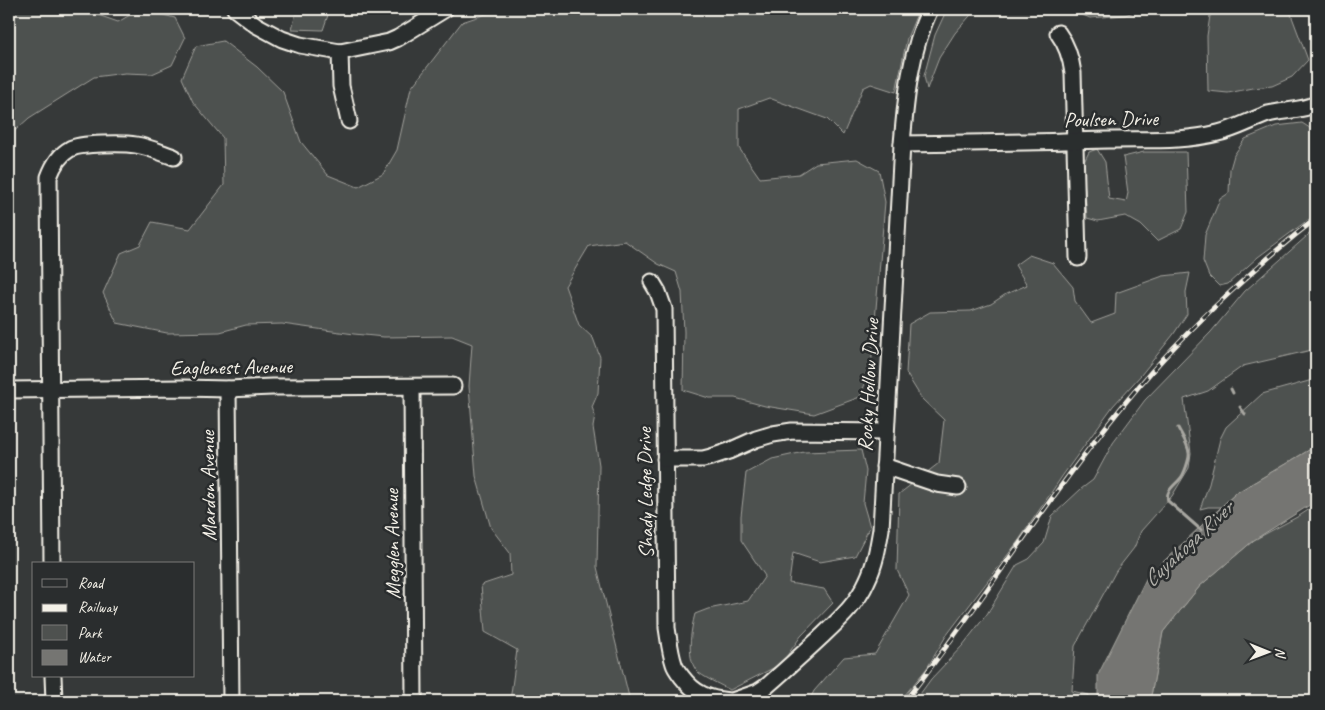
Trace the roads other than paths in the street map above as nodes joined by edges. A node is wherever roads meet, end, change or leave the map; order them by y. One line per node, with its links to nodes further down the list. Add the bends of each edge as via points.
1 (235, 9): 5 (street, via 282,39)
2 (445, 9): 5 (street, via 389,42)
3 (930, 9): 9 (street, Rocky Hollow Drive, via 916,46 907,87)
4 (1058, 33): 8 (street, via 1065,42 1073,73)
5 (340, 52): 7 (street, via 341,86)
6 (1316, 104): 8 (street, Poulsen Drive, via 1267,115 1234,129 1198,137)
7 (349, 121)
8 (1075, 141): 9 (street, Poulsen Drive); 11 (street)
9 (902, 144): 18 (street, Rocky Hollow Drive)
10 (174, 157): 15 (street, via 137,145 84,145 61,155 52,168 49,177)
11 (1078, 258)
12 (652, 282): 19 (street, Shady Ledge Drive, via 664,309)
13 (453, 386): 14 (street, Eaglenest Avenue)
14 (412, 387): 16 (street, Eaglenest Avenue); 27 (street, Megglen Avenue)
15 (51, 388): 16 (street, Eaglenest Avenue); 17 (street, Eaglenest Avenue); 22 (street)
16 (228, 389): 26 (street, Mardon Avenue)
17 (9, 390)
18 (886, 432): 19 (street, via 800,431 773,434 711,457); 20 (street, Rocky Hollow Drive)
19 (665, 459): 24 (street, Shady Ledge Drive, via 670,651 680,675)
20 (884, 466): 21 (street, via 937,484); 28 (street, Rocky Hollow Drive, via 878,547 874,565 857,600 767,686)
21 (958, 487)
22 (52, 562)
23 (53, 678): 25 (street)
24 (702, 695): 28 (street, Rocky Hollow Drive)
25 (54, 701)
26 (231, 701)
27 (414, 701)
28 (731, 701)

